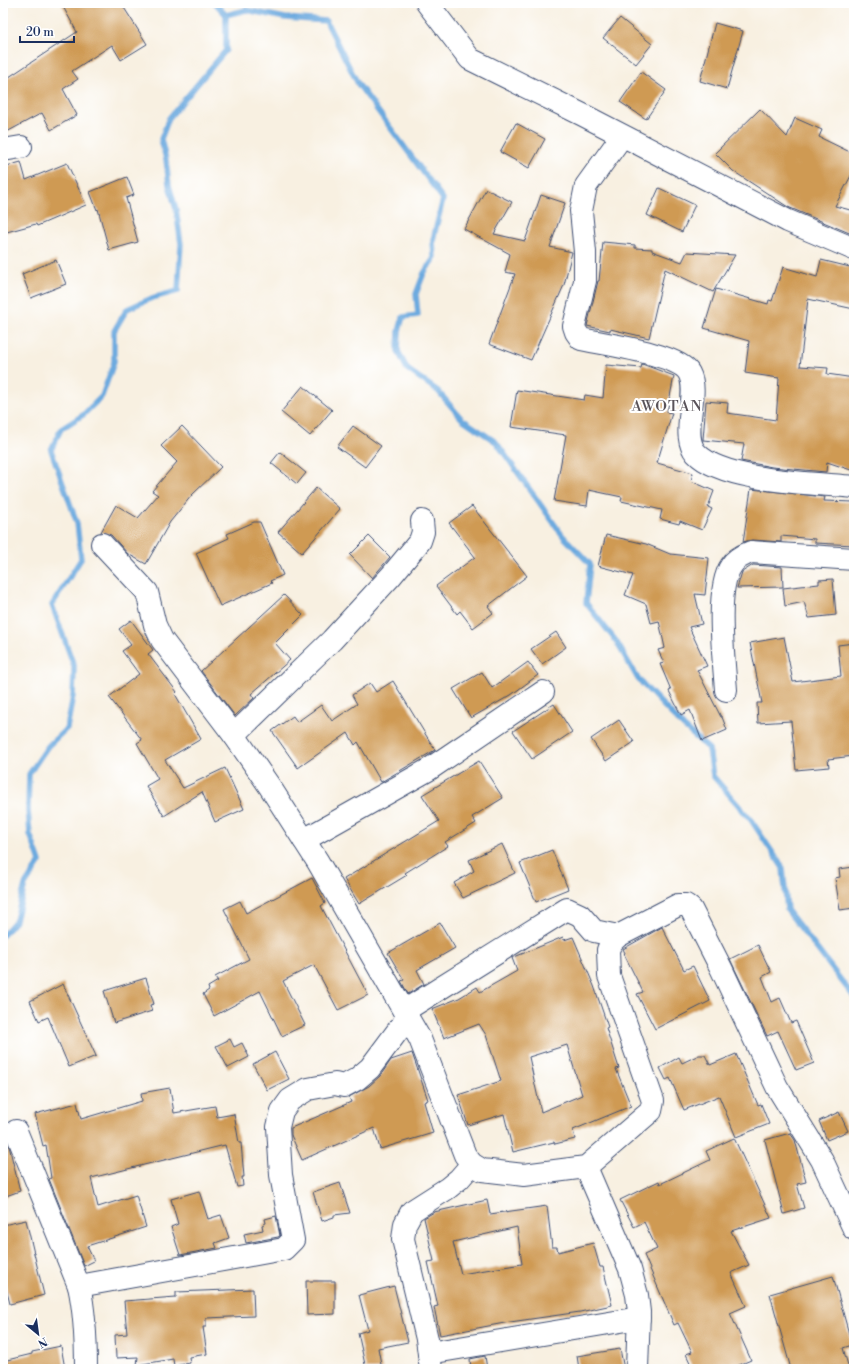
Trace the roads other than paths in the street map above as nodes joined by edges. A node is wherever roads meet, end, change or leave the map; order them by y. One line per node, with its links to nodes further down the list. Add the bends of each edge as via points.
1 (426, 3): 2 (street, via 470,59)
2 (622, 136): 3 (street, via 788,221); 4 (street, via 586,186 581,211 586,252 585,281 574,326 576,332 582,339 662,356 682,365 692,382 689,436 695,452 707,463 748,476)
3 (854, 249)
4 (854, 487)
5 (422, 521): 10 (street, via 423,532 420,541 391,576 332,640)
6 (102, 544): 10 (street, via 147,592 155,625 162,640)
7 (854, 558): 8 (street, via 750,552 731,566 723,583 722,643)
8 (726, 690)
9 (543, 692): 11 (street, via 428,770)
10 (234, 735): 11 (street)
11 (304, 840): 13 (street)
12 (618, 936): 13 (street, via 594,931 580,915 568,909); 16 (street, via 610,943 608,950 609,976 653,1101 651,1111); 17 (street, via 678,905 686,905 691,909 777,1087 822,1160)
13 (406, 1014): 15 (street, via 420,1039 465,1155); 18 (street, via 370,1068 357,1079 344,1086 335,1084 308,1089 290,1100 282,1111 278,1127 281,1175 293,1240 289,1246 185,1268)
14 (16, 1131): 18 (street)
15 (472, 1164): 16 (street, via 482,1170 524,1175); 20 (street, via 453,1183 412,1211 405,1224 403,1239)
16 (586, 1167): 19 (street, via 630,1270 637,1295)
17 (854, 1229)
18 (79, 1286): 21 (street, via 86,1331)
19 (639, 1318): 20 (street); 22 (street)
20 (430, 1361)
21 (86, 1369)
22 (637, 1369)

